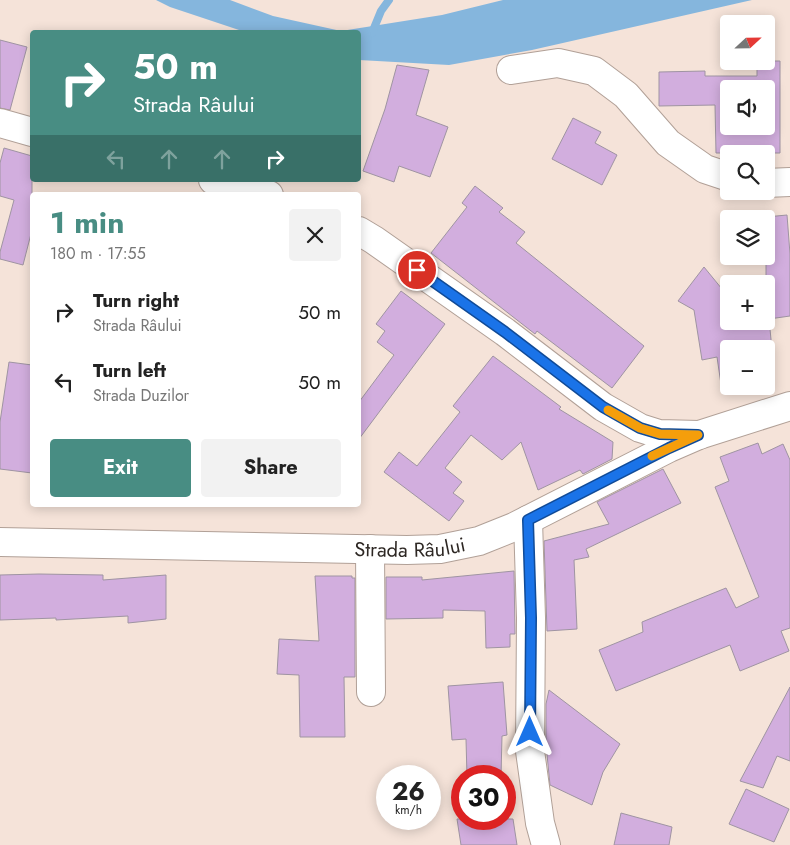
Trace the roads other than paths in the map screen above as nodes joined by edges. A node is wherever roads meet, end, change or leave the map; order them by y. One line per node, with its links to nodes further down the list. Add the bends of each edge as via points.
1 (511, 70): 4 (street, via 558,64 594,71 626,95 668,143 705,169)
2 (0, 123): 3 (street)
3 (30, 131)
4 (720, 174)
5 (220, 182): 8 (street)
6 (790, 182): 7 (street)
7 (775, 183)
8 (258, 192)
9 (361, 232): 11 (street, via 505,332 603,407 640,428 660,434)
10 (790, 406): 11 (street, Strada Râului)
11 (698, 435): 12 (street, Strada Râului)
12 (528, 520): 14 (street, Strada Râului, via 479,541 440,548); 16 (street, via 530,751)
13 (0, 542): 14 (street, Strada Râului)
14 (370, 549): 15 (street)
15 (370, 692)
16 (546, 845)

